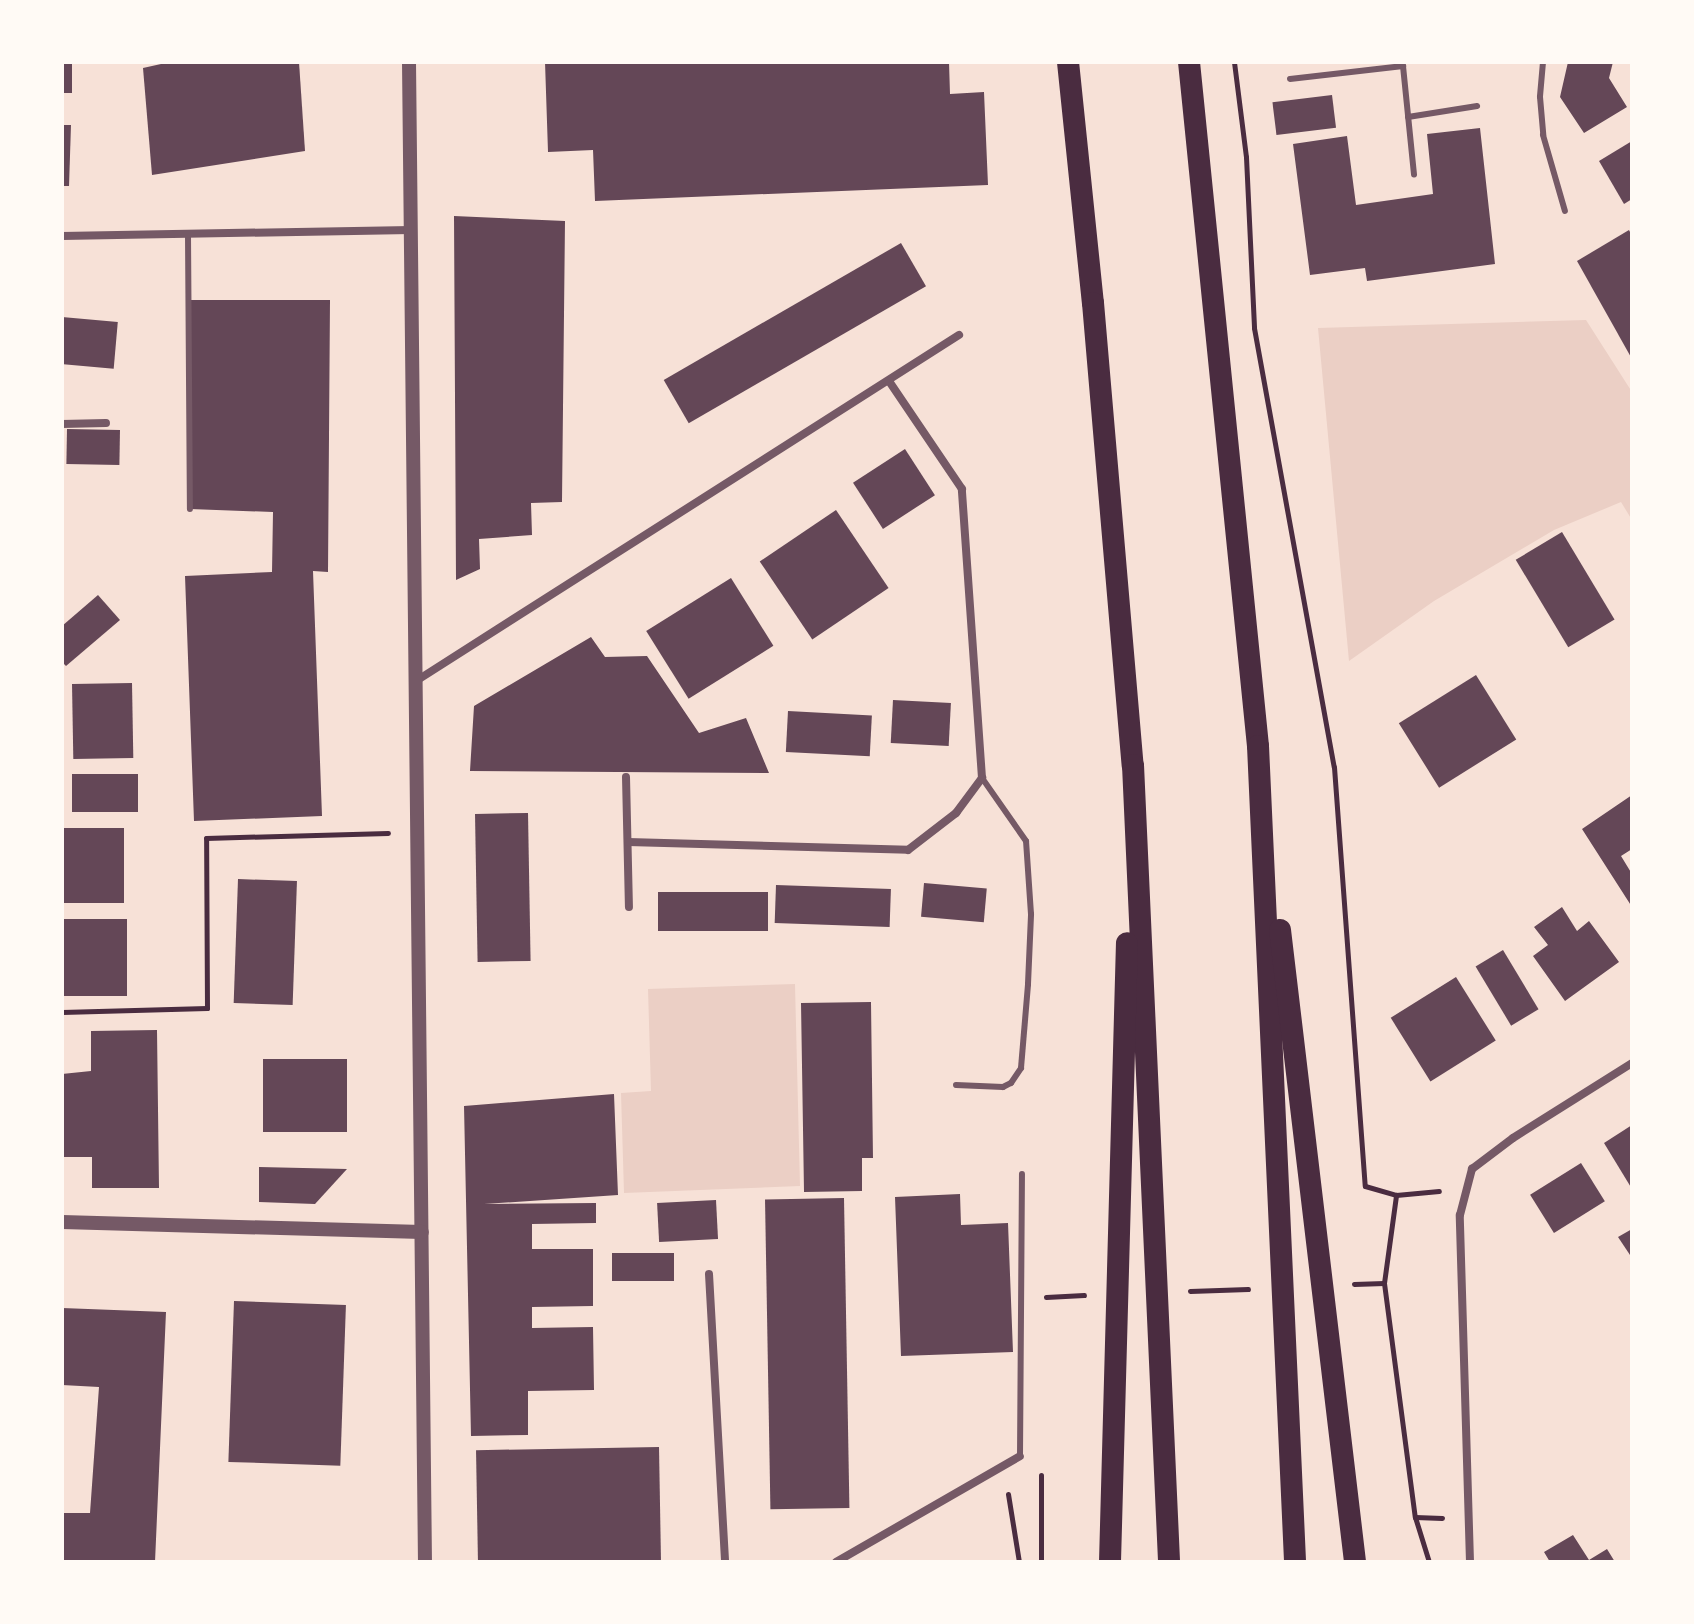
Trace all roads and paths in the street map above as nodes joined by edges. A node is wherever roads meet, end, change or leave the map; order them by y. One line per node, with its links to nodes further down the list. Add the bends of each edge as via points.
1 (409, 62): 11 (street)
2 (1068, 62): 21 (highway)
3 (1189, 62): 20 (highway)
4 (1234, 62): 32 (path, via 1246,157 1254,328 1334,767 1365,1186)
5 (1543, 62): 10 (lane, via 1543,135)
6 (1290, 79): 8 (lane, via 1403,66)
7 (1477, 106): 8 (lane)
8 (1408, 117): 9 (lane)
9 (1414, 174)
10 (1565, 211)
11 (411, 230): 12 (street); 19 (street)
12 (188, 235): 13 (street); 18 (lane)
13 (62, 236)
14 (959, 335): 15 (street)
15 (889, 381): 19 (street); 23 (street, via 962,489)
16 (106, 423): 17 (street)
17 (62, 424)
18 (190, 509)
19 (416, 681): 24 (street)
20 (1258, 746): 52 (highway); 53 (highway)
21 (1133, 765): 50 (highway); 51 (highway)
22 (626, 777): 25 (street)
23 (982, 778): 25 (street, via 956,813 908,850); 29 (lane, via 1026,841 1031,914 1021,1068 1003,1087)
24 (417, 833): 27 (path, via 206,838 207,1008); 34 (street)
25 (628, 842): 26 (street)
26 (629, 907)
27 (62, 1012)
28 (1632, 1063): 31 (street, via 1513,1138 1472,1169)
29 (956, 1085)
30 (1022, 1174): 42 (lane)
31 (1467, 1187): 32 (path); 55 (street, via 1460,1215)
32 (1396, 1195): 36 (path)
33 (62, 1222): 34 (street)
34 (422, 1232): 45 (street)
35 (709, 1274): 46 (street)
36 (1384, 1283): 37 (path); 54 (path, via 1415,1517)
37 (1353, 1284)
38 (1259, 1288): 39 (path)
39 (1182, 1291)
40 (1088, 1295): 41 (path)
41 (1042, 1297)
42 (1020, 1456): 43 (street)
43 (1003, 1465): 47 (street); 48 (path)
44 (1041, 1469): 49 (path)
45 (425, 1562)
46 (725, 1562)
47 (836, 1562)
48 (1019, 1562)
49 (1041, 1562)
50 (1110, 1562)
51 (1169, 1562)
52 (1295, 1562)
53 (1355, 1562)
54 (1429, 1562)
55 (1470, 1562)

